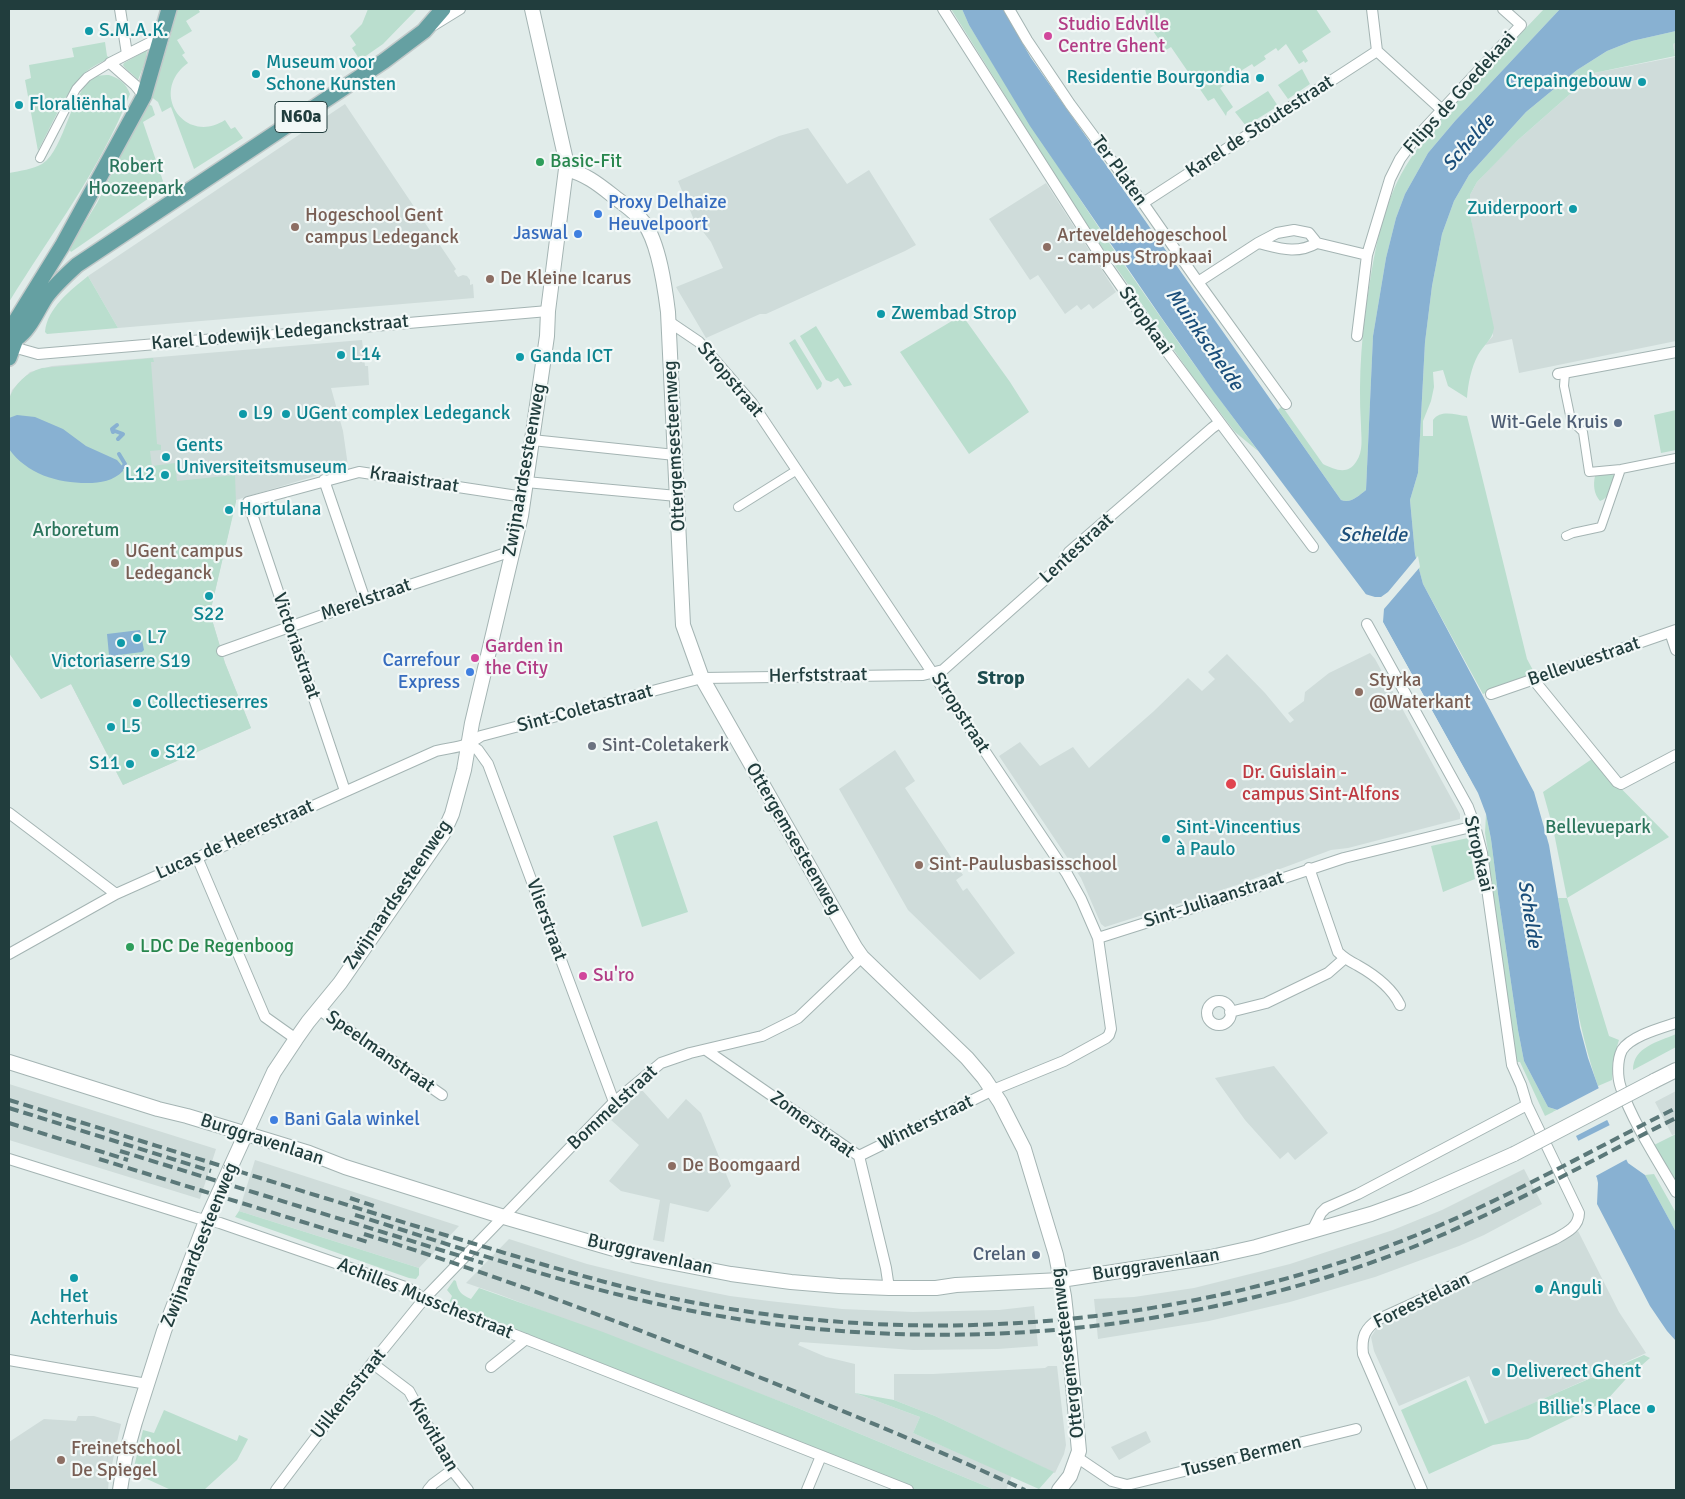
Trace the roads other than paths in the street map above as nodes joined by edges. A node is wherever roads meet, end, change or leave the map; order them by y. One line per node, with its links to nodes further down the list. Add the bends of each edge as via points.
1 (120, 9): 13 (street)
2 (170, 9): 11 (main road)
3 (460, 9): 10 (street)
4 (532, 9): 18 (street, Zwijnaardsesteenweg)
5 (943, 9): 33 (street, Stropkaai, via 1107,266)
6 (1009, 9): 19 (street, Ter Platen, via 1070,104)
7 (1372, 9): 12 (street)
8 (1503, 9): 16 (street, Filips de Goedekaai, via 1521,25)
9 (440, 11): 10 (main road, N60a)
10 (424, 31): 29 (main road, N60a, via 384,61 76,265 46,297 26,332)
11 (163, 36): 13 (street); 15 (main road)
12 (1378, 51): 16 (street); 19 (street, Karel de Stoutestraat)
13 (128, 54): 14 (street)
14 (110, 63): 15 (street); 17 (street, via 76,89)
15 (144, 96): 29 (main road, via 62,246 15,322)
16 (1442, 110): 22 (street, Filips de Goedekaai, via 1400,159 1390,179)
17 (40, 158)
18 (566, 169): 24 (street, Zwijnaardsesteenweg); 25 (street, Ottergemsesteenweg, via 589,177 644,224 650,233 665,286)
19 (1143, 203): 23 (street, Ter Platen)
20 (1258, 243): 21 (street, via 1295,251); 21 (street, via 1278,233 1294,230 1309,233); 23 (street)
21 (1317, 243): 22 (street)
22 (1367, 255): 28 (street, Filips de Goedekaai)
23 (1198, 282): 32 (street, Ter Platen)
24 (548, 311): 26 (street, Karel Lodewijk Ledeganckstraat); 34 (street, Zwijnaardsesteenweg)
25 (668, 321): 35 (street, Ottergemsesteenweg); 37 (street, Stropstraat, via 699,342 752,403)
26 (362, 327): 27 (street, Karel Lodewijk Ledeganckstraat)
27 (252, 336): 29 (street, Karel Lodewijk Ledeganckstraat, via 38,354)
28 (1357, 336)
29 (12, 347)
30 (1676, 352): 31 (street)
31 (1562, 373): 38 (street, via 1572,420 1583,432 1589,472)
32 (1286, 404)
33 (1219, 424): 46 (street, Stropkaai); 54 (street, Lentestraat, via 1069,552 1059,567 942,670)
34 (532, 440): 35 (street); 40 (street, Zwijnaardsesteenweg)
35 (675, 455): 41 (street, Ottergemsesteenweg)
36 (1675, 461): 38 (street)
37 (797, 470): 44 (street); 54 (street, Stropstraat)
38 (1621, 470): 45 (street, via 1601,527)
39 (324, 480): 42 (street, Kraaistraat, via 359,472); 43 (street, Kraaistraat); 48 (street)
40 (526, 482): 41 (street); 42 (street, Zwijnaardsesteenweg)
41 (677, 496): 55 (street, Ottergemsesteenweg, via 683,625)
42 (524, 497): 47 (street, Zwijnaardsesteenweg)
43 (248, 502): 50 (street, Victoriastraat)
44 (738, 508)
45 (1566, 536)
46 (1312, 548)
47 (512, 551): 48 (street, Merelstraat); 58 (street, Zwijnaardsesteenweg)
48 (365, 600): 50 (street, Merelstraat)
49 (1367, 624): 62 (street, Stropkaai, via 1468,807)
50 (290, 626): 53 (street, Merelstraat); 60 (street, Victoriastraat)
51 (1673, 631): 52 (street); 56 (street, Bellevuestraat)
52 (1676, 650)
53 (222, 651)
54 (934, 673): 55 (street, Herfststraat); 66 (street, Stropstraat, via 1067,874)
55 (702, 678): 58 (street, Sint-Coletastraat, via 481,736); 68 (street, Ottergemsesteenweg)
56 (1534, 679): 57 (street, Bellevuestraat); 59 (street, via 1617,782 1621,784)
57 (1491, 694)
58 (469, 744): 60 (street, Lucas de Heerestraat, via 436,751); 71 (street, Zwijnaardsesteenweg, via 456,802 443,834 340,983); 80 (street, Vlierstraat, via 488,764)
59 (1676, 755)
60 (345, 791): 63 (street, Lucas de Heerestraat)
61 (9, 813): 65 (street)
62 (1475, 826): 64 (street, Sint-Juliaanstraat); 81 (street, Stropkaai, via 1482,853 1512,1065)
63 (197, 857): 65 (street, Lucas de Heerestraat); 74 (street, via 265,1017)
64 (1309, 868): 66 (street, Sint-Juliaanstraat); 69 (street, via 1338,952)
65 (116, 894): 67 (street, Lucas de Heerestraat)
66 (1098, 938): 78 (street, Stropstraat, via 1111,1029 1109,1036 1064,1061)
67 (9, 954)
68 (862, 957): 75 (street, Bommelstraat, via 798,1018 762,1036); 78 (street, Ottergemsesteenweg, via 967,1058)
69 (1344, 959): 70 (street, via 1391,990); 72 (street, via 1328,973 1266,1003)
70 (1400, 1005)
71 (318, 1009): 74 (street, Zwijnaardsesteenweg); 79 (street, Speelmanstraat)
72 (1230, 1012)
73 (1676, 1023): 85 (street, via 1629,1043 1619,1058 1619,1079 1631,1111)
74 (296, 1039): 82 (street, Zwijnaardsesteenweg, via 274,1072)
75 (706, 1050): 80 (street, Bommelstraat, via 661,1063); 83 (street, Zomerstraat)
76 (9, 1062): 82 (street, Burggravenlaan)
77 (1676, 1070): 89 (street, Burggravenlaan, bridge, via 1514,1154 1415,1198)
78 (992, 1090): 83 (street, Winterstraat); 90 (street, Ottergemsesteenweg, via 1024,1149)
79 (442, 1095)
80 (614, 1102): 86 (street, Bommelstraat)
81 (1527, 1105): 88 (street, Stropkaai, via 1579,1213); 89 (street, via 1326,1208)
82 (246, 1133): 86 (street, Burggravenlaan); 87 (street, Zwijnaardsesteenweg)
83 (859, 1156): 91 (street, Zomerstraat)
84 (9, 1159): 87 (street, Achilles Musschestraat)
85 (1676, 1192)
86 (504, 1216): 91 (street, Burggravenlaan, via 638,1256 695,1268 790,1282); 92 (street, Bommelstraat)
87 (206, 1221): 92 (street, Achilles Musschestraat, via 220,1223 408,1288); 97 (street, Zwijnaardsesteenweg)
88 (1579, 1221): 110 (street, Foreestelaan, via 1555,1240 1379,1319 1364,1332 1363,1354)
89 (1312, 1231): 90 (street, Burggravenlaan, via 1211,1257)
90 (1062, 1280): 91 (street, Burggravenlaan); 100 (street, Ottergemsesteenweg, via 1078,1427)
91 (889, 1288)
92 (424, 1299): 93 (street, Achilles Musschestraat); 95 (street, Uilkensstraat)
93 (526, 1339): 96 (street, Achilles Musschestraat); 99 (street, Achilles Musschestraat)
94 (9, 1360): 97 (street)
95 (372, 1363): 101 (street, Kievitlaan, via 409,1392); 104 (street, Uilkensstraat)
96 (491, 1367)
97 (147, 1384): 103 (street, Zwijnaardsesteenweg, via 125,1458)
98 (1356, 1429): 102 (street, Tussen Bermen)
99 (821, 1456): 107 (street); 108 (street, Achilles Musschestraat)
100 (1078, 1458): 102 (street, Tussen Bermen); 109 (street, Ottergemsesteenweg)
101 (452, 1470): 105 (street); 106 (street, Kievitlaan)
102 (1129, 1487)
103 (120, 1490)
104 (276, 1490)
105 (428, 1490)
106 (468, 1490)
107 (807, 1490)
108 (908, 1490)
109 (1059, 1490)
110 (1422, 1490)

